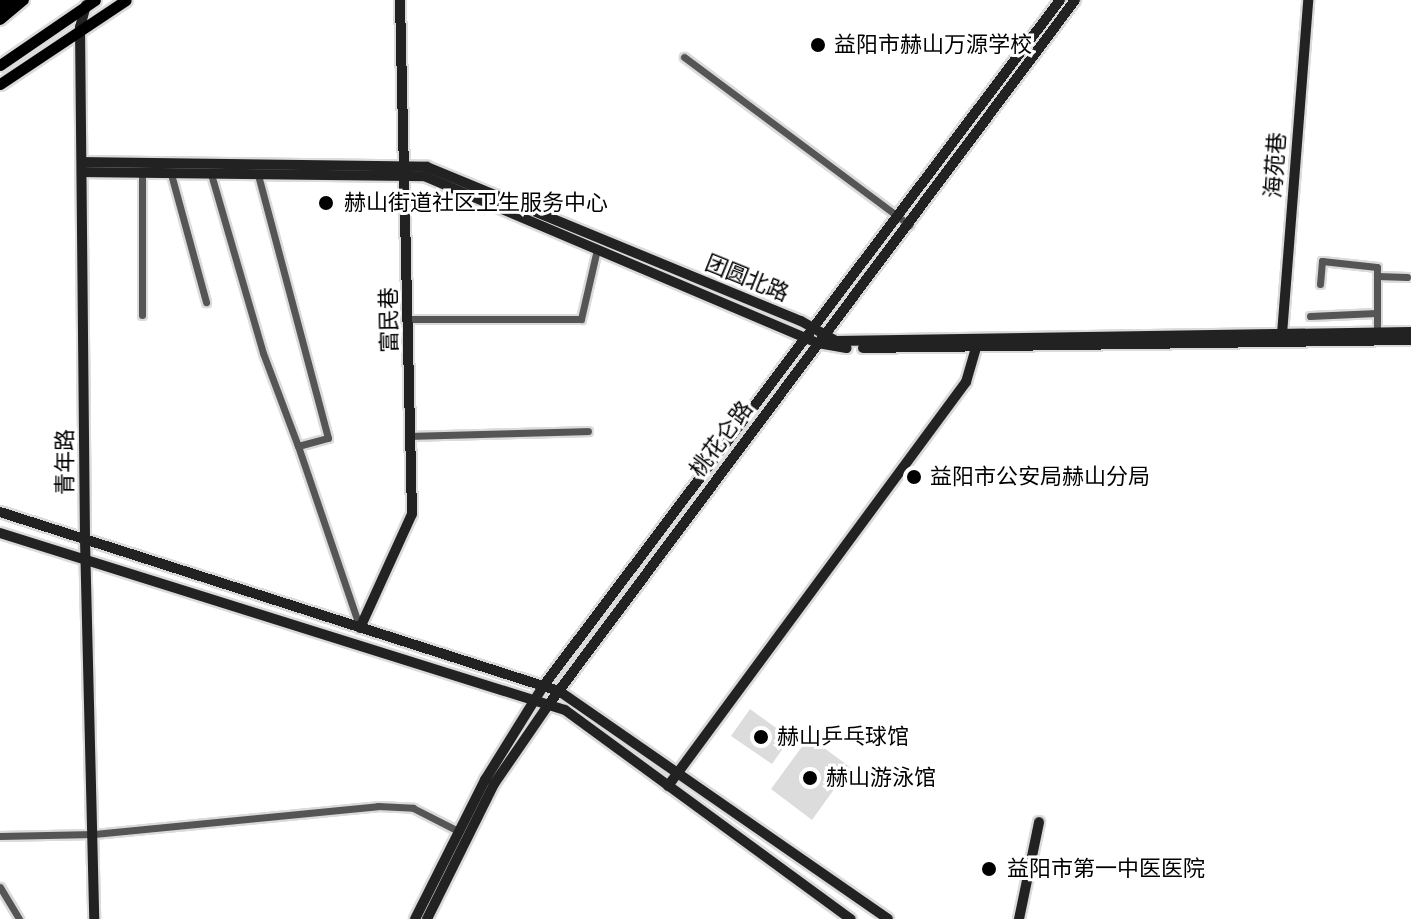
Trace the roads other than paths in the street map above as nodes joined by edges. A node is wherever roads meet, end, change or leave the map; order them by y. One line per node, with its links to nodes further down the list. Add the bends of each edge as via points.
1 (8, 0): 9 (highway)
2 (23, 0): 10 (highway)
3 (126, 0): 11 (main road)
4 (400, 0): 16 (main road, 富民巷)
5 (1060, 0): 21 (main road, 桃花仑路)
6 (1075, 0): 21 (main road, 桃花仑路)
7 (1308, 0): 33 (main road, 海苑巷)
8 (88, 1): 11 (main road, 青年路); 13 (main road)
9 (0, 6)
10 (0, 19)
11 (80, 27): 14 (main road); 15 (main road, 青年路)
12 (684, 57): 21 (street)
13 (0, 65)
14 (0, 84)
15 (84, 167): 16 (main road, 团圆北路); 17 (main road, 团圆北路); 42 (main road, 青年路)
16 (406, 168): 20 (main road, 团圆北路); 22 (main road, 团圆北路); 30 (main road, 富民巷); 34 (main road, 团圆北路, via 427,167)
17 (142, 173): 18 (main road, 团圆北路); 28 (street)
18 (171, 174): 19 (main road, 团圆北路); 26 (street)
19 (211, 174): 20 (main road, 团圆北路); 39 (street, via 263,353)
20 (258, 175): 39 (street, via 328,438)
21 (904, 222): 34 (main road, 桃花仑路)
22 (597, 249): 30 (street, via 581,319); 34 (main road, 团圆北路)
23 (1377, 276): 24 (street); 25 (street, via 1377,267 1322,261); 27 (street)
24 (1407, 277)
25 (1320, 284)
26 (206, 302)
27 (1376, 313): 29 (street); 31 (street)
28 (142, 315)
29 (1310, 316)
30 (409, 319): 38 (main road, 富民巷)
31 (1377, 332): 32 (main road, 团圆北路); 33 (main road, 团圆北路)
32 (1411, 332)
33 (1282, 334): 36 (main road, 团圆北路)
34 (816, 336): 36 (main road, 团圆北路, via 836,341); 45 (main road, 桃花仑路); 46 (main road, 桃花仑路)
35 (1411, 340): 36 (main road, 团圆北路)
36 (978, 343): 49 (main road, via 966,382)
37 (588, 431): 38 (street)
38 (411, 436): 44 (main road, 富民巷, via 412,514)
39 (298, 446): 44 (street)
40 (0, 512): 42 (main road)
41 (0, 533): 43 (main road)
42 (85, 540): 43 (main road, 青年路); 44 (main road)
43 (85, 561): 47 (main road); 53 (main road, 青年路)
44 (360, 628): 45 (main road)
45 (544, 685): 46 (main road); 47 (main road, 桃花仑路)
46 (559, 691): 48 (main road, 桃花仑路); 49 (main road)
47 (535, 699): 48 (main road); 52 (main road, 桃花仑路)
48 (549, 704): 50 (main road); 59 (main road, 桃花仑路, via 494,784)
49 (680, 770): 50 (main road); 61 (main road)
50 (668, 786): 60 (main road)
51 (1039, 822): 62 (main road)
52 (458, 831): 53 (street, via 413,808 378,806); 58 (main road, 桃花仑路)
53 (94, 834): 54 (street); 57 (main road, 青年路)
54 (0, 836)
55 (0, 887): 56 (street)
56 (19, 919)
57 (94, 919)
58 (415, 919)
59 (427, 919)
60 (851, 919)
61 (888, 919)
62 (1019, 919)

